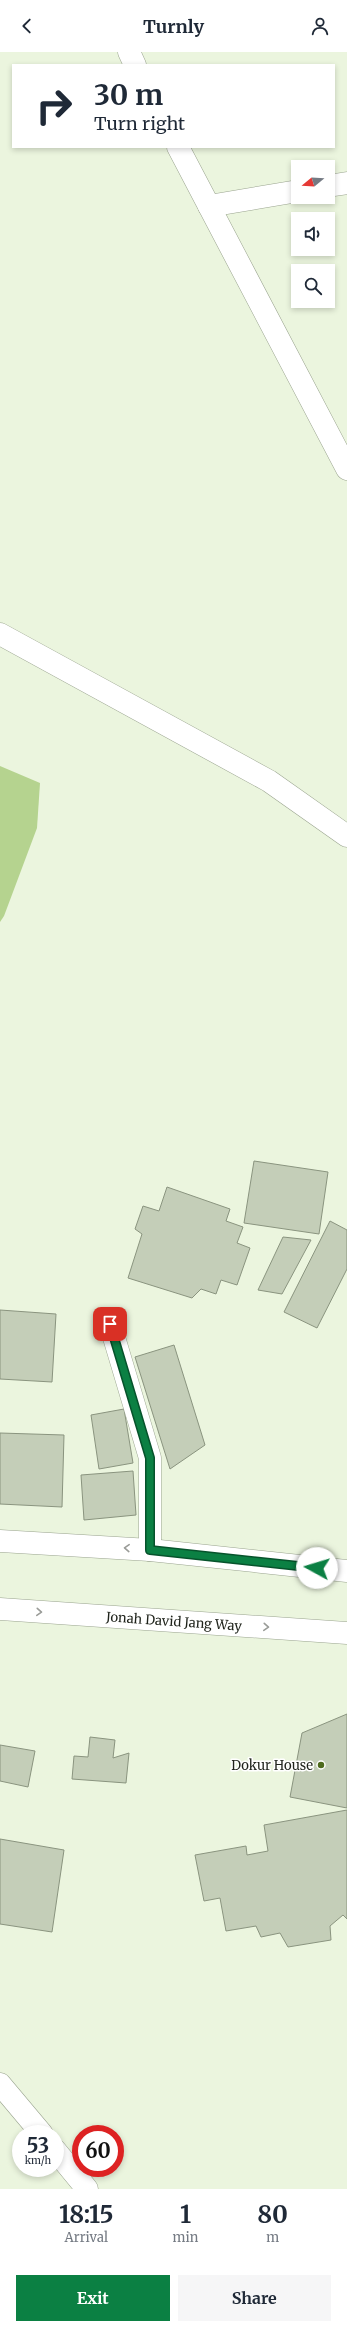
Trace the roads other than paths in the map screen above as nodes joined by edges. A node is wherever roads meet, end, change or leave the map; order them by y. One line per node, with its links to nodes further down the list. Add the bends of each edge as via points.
1 (129, 52): 2 (street)
2 (135, 64)
3 (179, 148): 7 (street)
4 (347, 183): 5 (street)
5 (335, 185)
6 (291, 192): 7 (street)
7 (209, 206): 8 (street)
8 (347, 469)
9 (0, 634): 10 (street, via 269,781)
10 (347, 836)
11 (110, 1324): 13 (street, via 150,1458)
12 (0, 1541): 13 (street, one-way to 12)
13 (150, 1550): 14 (street)
14 (347, 1571)
15 (0, 1609): 16 (street, Jonah David Jang Way, one-way to 16)
16 (347, 1633)
17 (0, 2084): 18 (street)
18 (34, 2125)
19 (64, 2161): 20 (street)
20 (87, 2189)

